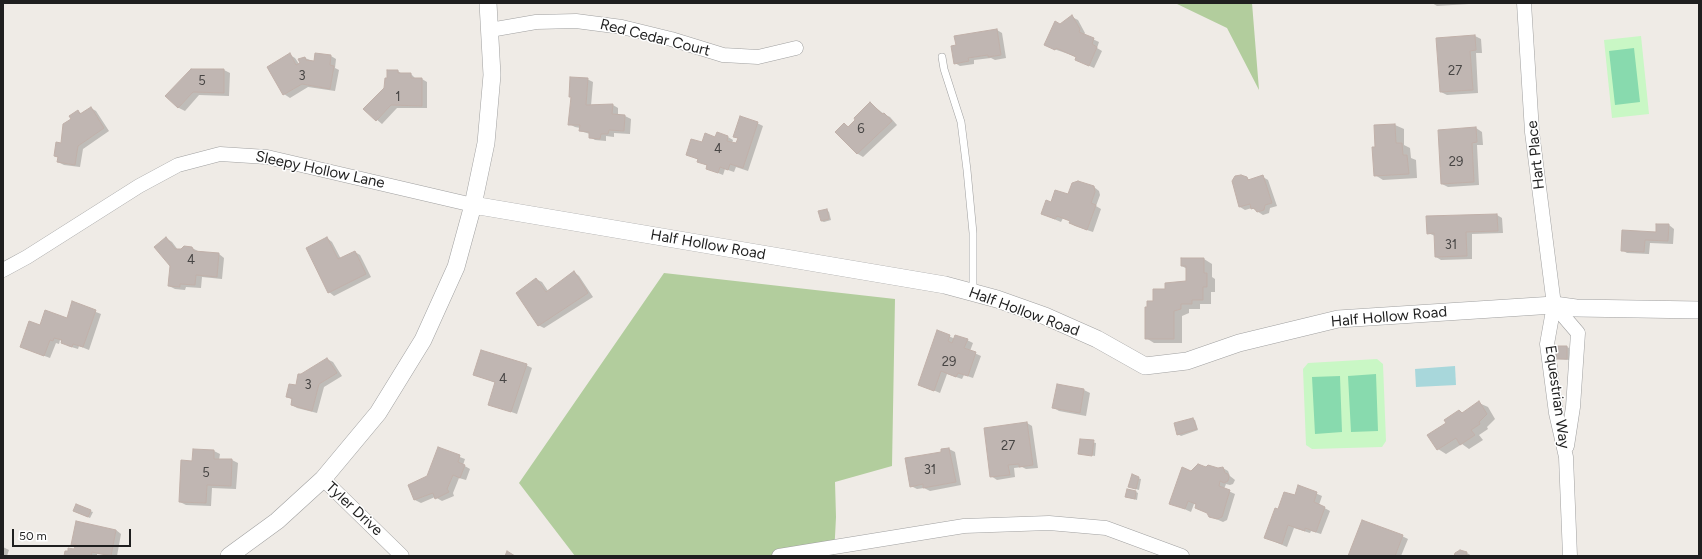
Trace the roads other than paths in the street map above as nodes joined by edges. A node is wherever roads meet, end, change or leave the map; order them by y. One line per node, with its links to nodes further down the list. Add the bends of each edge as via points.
1 (488, 3): 3 (street)
2 (1524, 3): 9 (street, Hart Place, via 1532,132)
3 (490, 30): 4 (street, Red Cedar Court, via 536,22 576,21 622,27 723,55 758,57); 6 (street, via 492,75 486,143)
4 (796, 48)
5 (942, 57): 8 (lane, via 961,122 968,170 973,233)
6 (473, 205): 7 (street, Sleepy Hollow Lane, via 267,157 220,154 178,165 139,186); 8 (street, Half Hollow Road, via 944,285); 12 (street, via 456,266 423,340 378,413)
7 (3, 270)
8 (973, 293): 9 (street, Half Hollow Road, via 1045,316 1097,339 1145,366 1187,361 1238,343 1338,319)
9 (1554, 306): 10 (street, Half Hollow Road); 11 (street, Equestrian Way, via 1547,344 1556,413); 11 (street, Equestrian Way, via 1578,333 1573,407)
10 (1699, 310)
11 (1566, 457): 17 (street, Equestrian Way)
12 (323, 479): 13 (street, via 277,521); 14 (street, Tyler Drive)
13 (229, 556)
14 (402, 556)
15 (779, 556): 16 (street, via 964,526 1049,523 1106,528)
16 (1182, 556)
17 (1570, 556)

